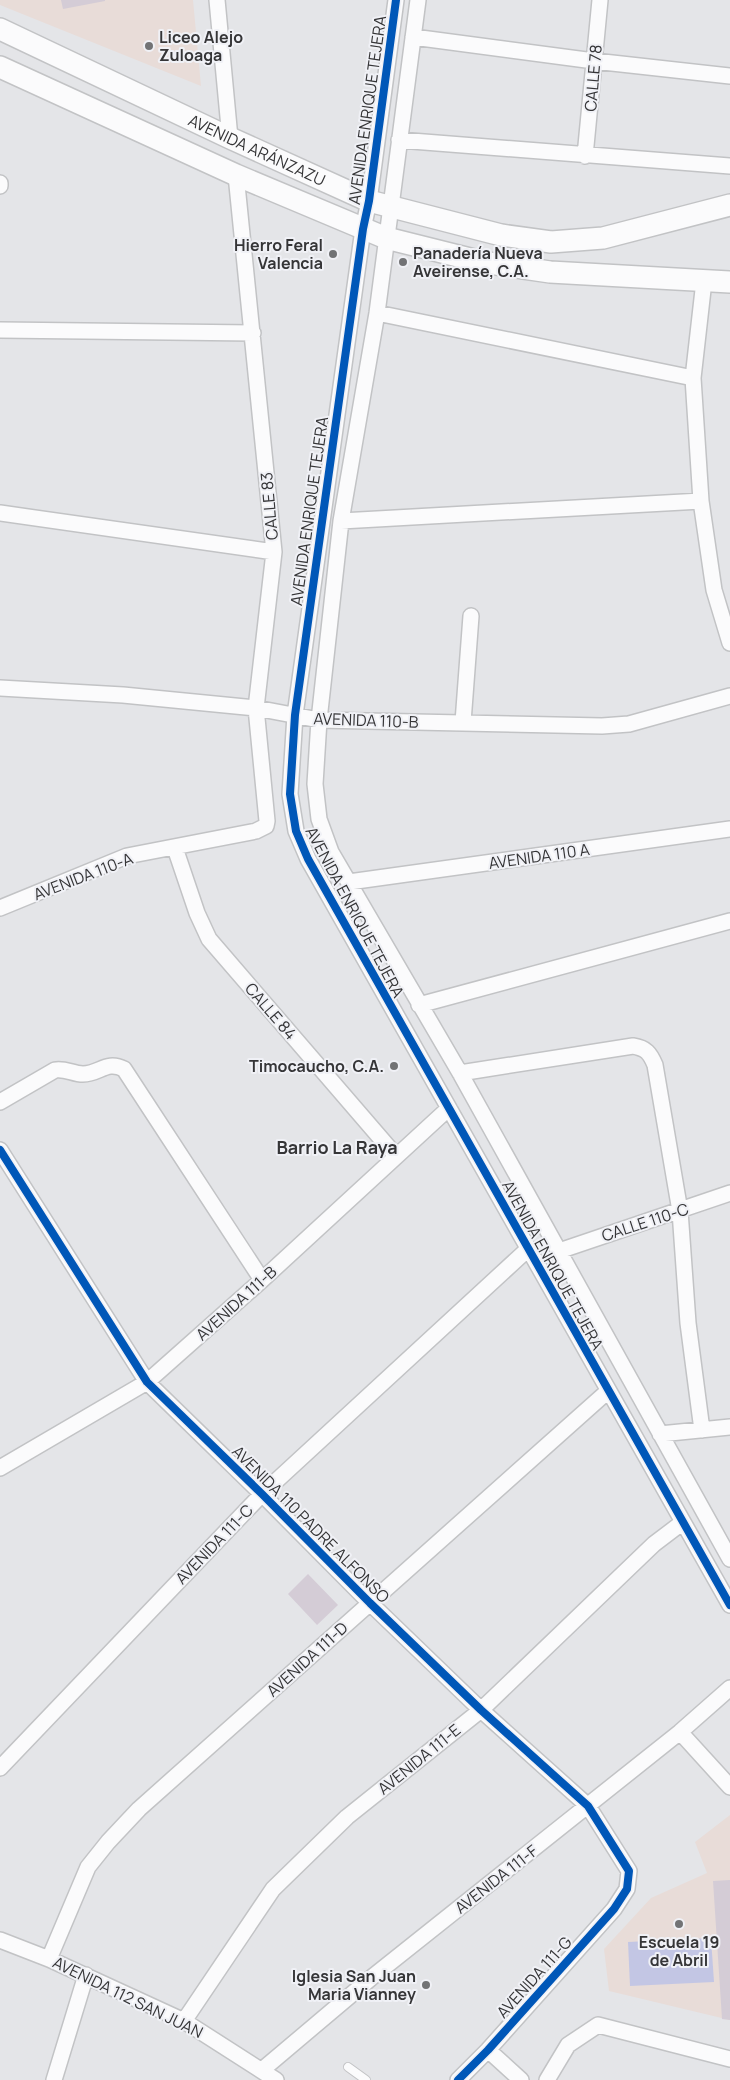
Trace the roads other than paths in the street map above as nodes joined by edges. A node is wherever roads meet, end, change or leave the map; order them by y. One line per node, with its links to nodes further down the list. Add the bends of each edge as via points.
1 (217, 0): 10 (street)
2 (396, 0): 15 (street, AVENIDA ENRIQUE TEJERA)
3 (418, 0): 6 (street, AVENIDA ENRIQUE TEJERA)
4 (600, 0): 7 (street, CALLE 78)
5 (0, 30): 10 (main road, AVENIDA ARÁNZAZU)
6 (413, 37): 7 (street); 11 (street, AVENIDA ENRIQUE TEJERA)
7 (594, 61): 9 (street); 12 (street, CALLE 78)
8 (0, 67): 14 (main road, AVENIDA ARÁNZAZU)
9 (730, 76)
10 (230, 138): 15 (main road, AVENIDA ARÁNZAZU)
11 (400, 140): 12 (street); 17 (street, AVENIDA ENRIQUE TEJERA)
12 (585, 156): 13 (street)
13 (730, 166)
14 (236, 174): 18 (main road, AVENIDA ARÁNZAZU); 24 (street, CALLE 83)
15 (369, 201): 17 (main road, AVENIDA ARÁNZAZU); 18 (street, AVENIDA ENRIQUE TEJERA)
16 (730, 205): 17 (main road, AVENIDA ARÁNZAZU, via 603,238 551,242 501,235)
17 (390, 208): 19 (street, AVENIDA ENRIQUE TEJERA)
18 (363, 229): 19 (main road, AVENIDA ARÁNZAZU); 35 (street, AVENIDA ENRIQUE TEJERA)
19 (386, 238): 20 (main road, AVENIDA ARÁNZAZU, via 482,262 550,272); 22 (street, AVENIDA ENRIQUE TEJERA)
20 (704, 281): 21 (main road, AVENIDA ARÁNZAZU); 25 (street)
21 (730, 282)
22 (377, 313): 25 (street); 28 (street, AVENIDA ENRIQUE TEJERA)
23 (0, 330): 24 (street)
24 (253, 333): 29 (street, CALLE 83)
25 (693, 378): 26 (street)
26 (701, 501): 28 (street); 31 (street, via 714,590)
27 (0, 513): 29 (street)
28 (341, 522): 36 (street, AVENIDA ENRIQUE TEJERA)
29 (274, 552): 34 (street, CALLE 83)
30 (471, 616): 37 (street)
31 (730, 643)
32 (0, 688): 34 (street, AVENIDA 110-B, via 123,695)
33 (730, 696): 37 (street, AVENIDA 110-B, via 629,724)
34 (256, 708): 35 (street, AVENIDA 110-B); 39 (street, CALLE 83, via 267,821 266,826)
35 (295, 715): 36 (street, AVENIDA 110-B); 47 (street, AVENIDA ENRIQUE TEJERA, via 290,794 296,831 308,859)
36 (319, 720): 37 (street, AVENIDA 110-B); 41 (street, AVENIDA ENRIQUE TEJERA, via 315,784 319,819)
37 (463, 722)
38 (730, 829): 41 (street, AVENIDA 110 A)
39 (256, 831): 40 (street, AVENIDA 110-A)
40 (175, 848): 42 (street, AVENIDA 110-A, via 127,856); 49 (street, CALLE 84, via 209,939)
41 (349, 882): 44 (street, AVENIDA ENRIQUE TEJERA)
42 (0, 908)
43 (730, 921): 44 (street)
44 (420, 1005): 45 (street, AVENIDA ENRIQUE TEJERA)
45 (460, 1073): 51 (street, via 633,1046 643,1048 655,1065); 53 (street, AVENIDA ENRIQUE TEJERA)
46 (0, 1102): 54 (street, via 55,1070 84,1074 110,1065 124,1069)
47 (449, 1108): 49 (street, AVENIDA 111-B); 52 (street, AVENIDA ENRIQUE TEJERA)
48 (0, 1150): 55 (street, AVENIDA 110 PADRE ALFONSO)
49 (396, 1156): 54 (street, AVENIDA 111-B)
50 (730, 1193): 51 (street, CALLE 110-C)
51 (680, 1211): 53 (street, CALLE 110-C); 58 (street, via 688,1323)
52 (528, 1249): 56 (street, AVENIDA ENRIQUE TEJERA); 61 (street, AVENIDA 111-C)
53 (559, 1251): 59 (street, AVENIDA ENRIQUE TEJERA)
54 (262, 1280): 55 (street, AVENIDA 111-B)
55 (147, 1382): 60 (street, AVENIDA 111-B); 61 (street, AVENIDA 110 PADRE ALFONSO)
56 (608, 1391): 62 (street, AVENIDA ENRIQUE TEJERA); 64 (street, AVENIDA 111-D)
57 (730, 1427): 58 (street)
58 (702, 1430): 59 (street)
59 (660, 1434): 63 (street, AVENIDA ENRIQUE TEJERA)
60 (0, 1468)
61 (262, 1494): 64 (street, AVENIDA 110 PADRE ALFONSO); 69 (street, AVENIDA 111-C)
62 (683, 1522): 65 (street, AVENIDA ENRIQUE TEJERA); 67 (street, AVENIDA 111-E, via 654,1544)
63 (730, 1559)
64 (370, 1603): 67 (street, AVENIDA 110 PADRE ALFONSO); 74 (street, AVENIDA 111-D, via 139,1809 108,1842 88,1867)
65 (730, 1605)
66 (730, 1688): 68 (street, AVENIDA 111-F)
67 (481, 1710): 71 (street, AVENIDA 110 PADRE ALFONSO); 76 (street, AVENIDA 111-E, via 348,1817 274,1889)
68 (680, 1732): 70 (street); 71 (street, AVENIDA 111-F)
69 (1, 1765)
70 (730, 1787)
71 (588, 1806): 72 (street, AVENIDA 110 PADRE ALFONSO, via 629,1871); 80 (street, AVENIDA 111-F, via 371,1978)
72 (627, 1889): 77 (street, AVENIDA 111-G, via 614,1909)
73 (0, 1940): 74 (street, AVENIDA 112 SAN JUAN)
74 (49, 1959): 75 (street, AVENIDA 112 SAN JUAN)
75 (86, 1975): 76 (street, AVENIDA 112 SAN JUAN); 81 (street)
76 (184, 2021): 80 (street, AVENIDA 112 SAN JUAN)
77 (488, 2050): 84 (street, AVENIDA 111-G); 85 (street)
78 (730, 2059): 86 (street, via 598,2025 568,2045)
79 (348, 2067): 83 (lane)
80 (262, 2070): 82 (street, AVENIDA 112 SAN JUAN)
81 (54, 2080)
82 (276, 2080)
83 (366, 2080)
84 (458, 2080)
85 (521, 2080)
86 (547, 2080)

